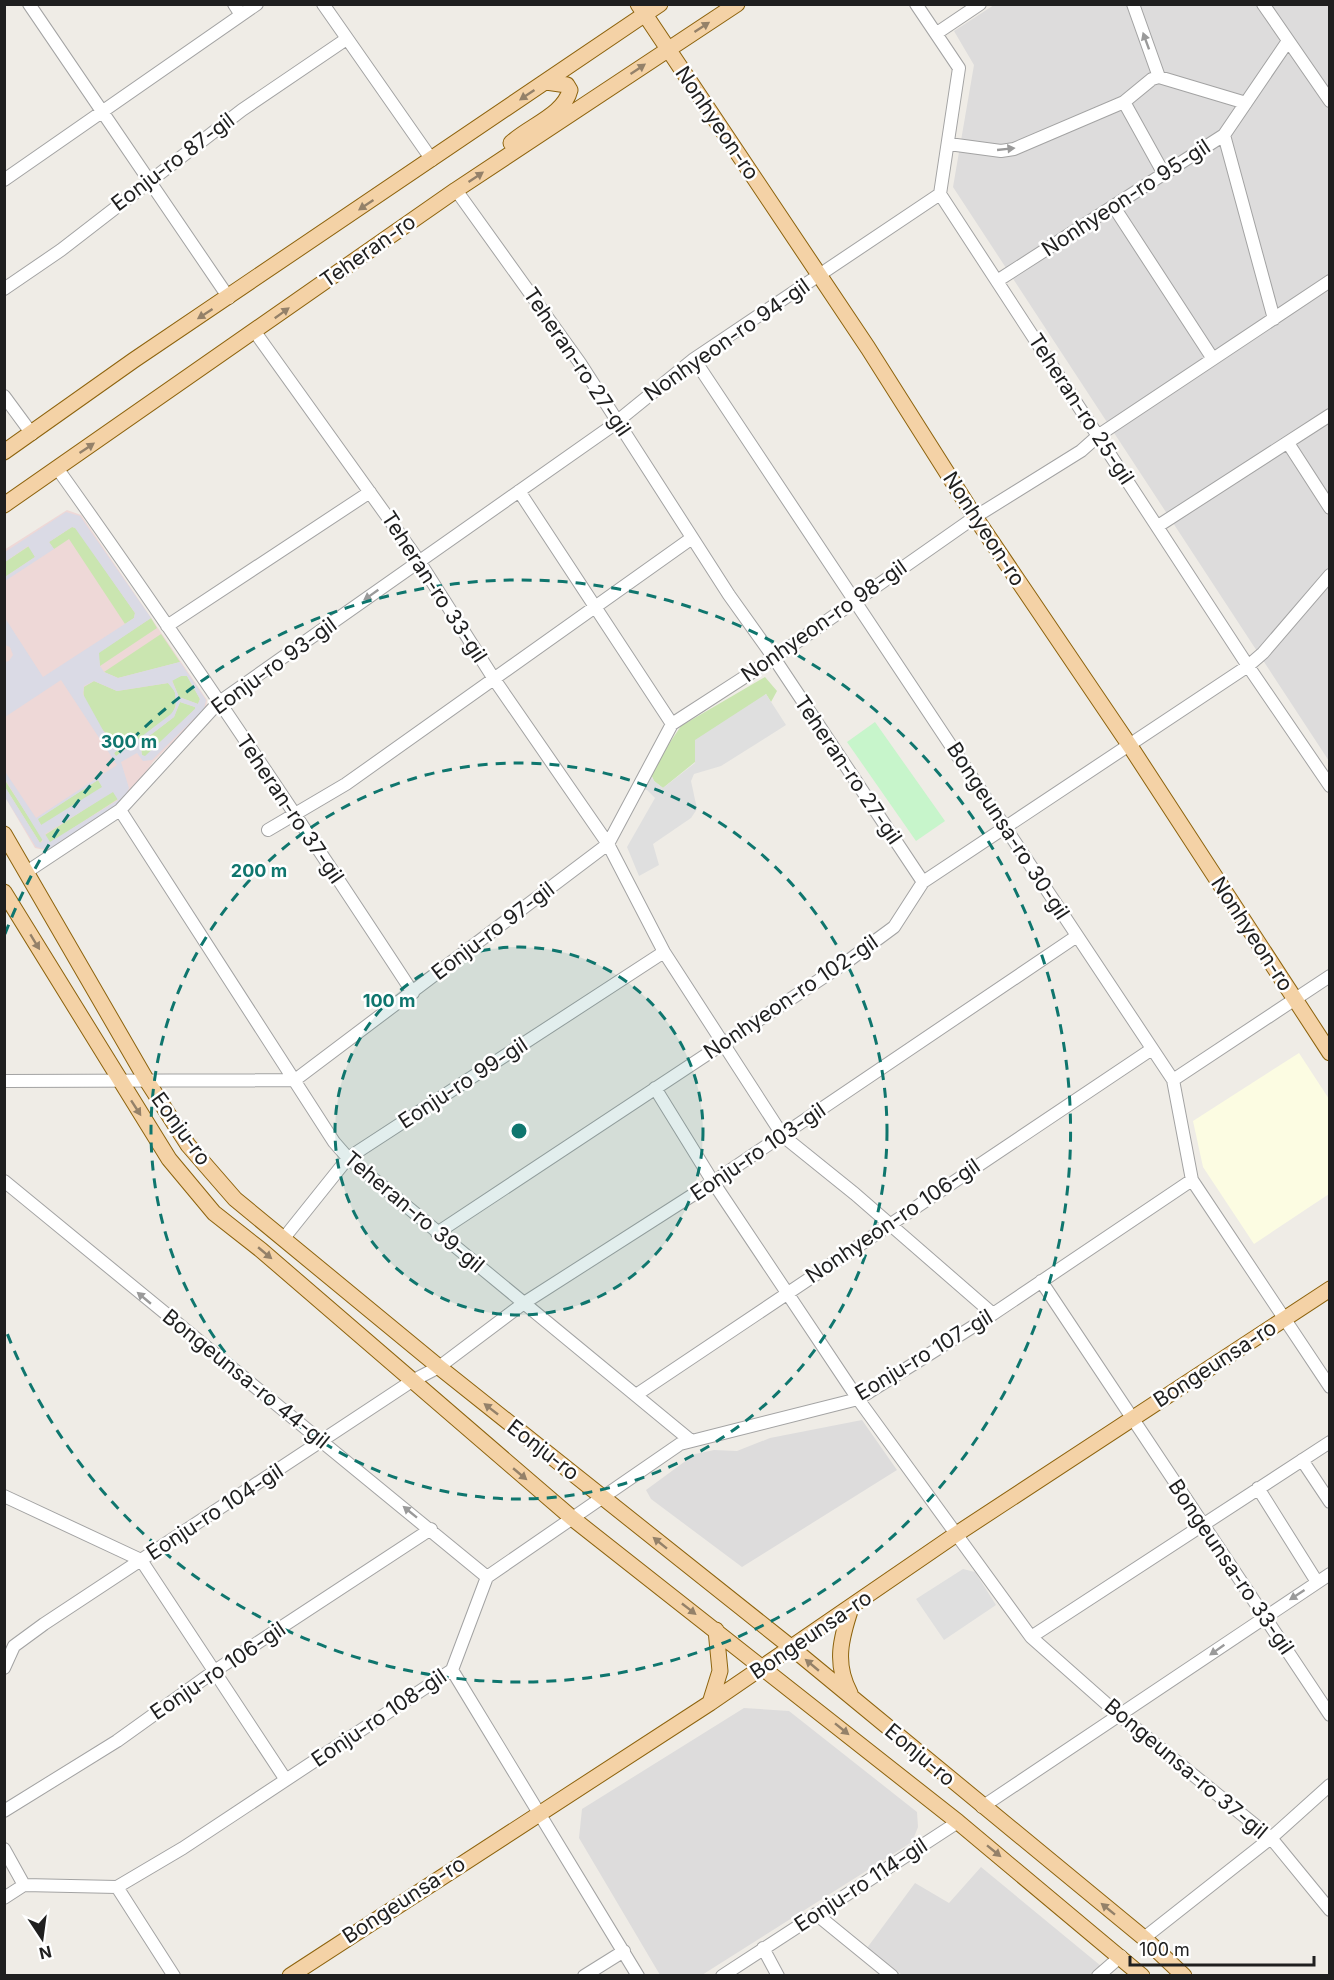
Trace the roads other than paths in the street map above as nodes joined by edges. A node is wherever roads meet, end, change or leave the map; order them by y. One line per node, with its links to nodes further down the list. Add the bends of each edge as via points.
1 (29, 4): 21 (street)
2 (256, 4): 10 (street)
3 (322, 4): 13 (street)
4 (660, 4): 11 (main road, Teheran-ro)
5 (737, 4): 15 (main road, Teheran-ro, one-way to 5)
6 (916, 4): 12 (street)
7 (980, 4): 12 (street)
8 (1133, 4): 16 (street, one-way to 8)
9 (1263, 4): 14 (street)
10 (237, 10): 21 (street)
11 (642, 10): 15 (main road, Nonhyeon-ro); 17 (main road, Teheran-ro)
12 (937, 33): 23 (street, via 959,68)
13 (345, 40): 25 (street); 27 (street, Eonju-ro 87-gil)
14 (1288, 41): 18 (street); 20 (street, Nonhyeon-ro 95-gil)
15 (667, 50): 24 (main road, Teheran-ro, one-way to 15); 32 (main road, Nonhyeon-ro)
16 (1159, 76): 19 (street); 20 (street)
17 (546, 82): 24 (main road, via 567,85 568,97 507,147); 25 (main road, Teheran-ro, one-way to 25)
18 (1329, 100)
19 (1124, 102): 23 (street, one-way to 19, via 1014,149); 26 (street)
20 (1246, 104): 22 (street, Nonhyeon-ro 95-gil)
21 (100, 113): 27 (street); 28 (street)
22 (1224, 135): 26 (street, Nonhyeon-ro 95-gil); 37 (street)
23 (948, 144): 30 (street)
24 (503, 159): 29 (main road, Teheran-ro, one-way to 24)
25 (432, 160): 36 (main road, Teheran-ro, one-way to 36)
26 (1164, 174): 31 (street, Nonhyeon-ro 95-gil)
27 (149, 179): 35 (street, Eonju-ro 87-gil); 36 (street)
28 (4, 180)
29 (456, 190): 38 (main road, Teheran-ro, one-way to 29); 43 (street, Teheran-ro 27-gil)
30 (940, 194): 32 (street, Nonhyeon-ro 94-gil); 33 (street, Teheran-ro 25-gil)
31 (1114, 207): 33 (street, Nonhyeon-ro 95-gil); 40 (street)
32 (819, 275): 39 (street, Nonhyeon-ro 94-gil); 53 (main road, Nonhyeon-ro)
33 (997, 281): 45 (street, Teheran-ro 25-gil)
34 (1329, 281): 37 (street, Nonhyeon-ro 98-gil)
35 (4, 289)
36 (229, 298): 44 (main road, Teheran-ro, one-way to 44)
37 (1274, 319): 40 (street, Nonhyeon-ro 98-gil)
38 (255, 332): 48 (main road, Teheran-ro, one-way to 38); 50 (street, Teheran-ro 33-gil)
39 (694, 359): 43 (street, Nonhyeon-ro 94-gil); 58 (street, Bongeunsa-ro 30-gil)
40 (1213, 359): 45 (street, Nonhyeon-ro 98-gil)
41 (4, 396): 44 (street)
42 (1329, 415): 46 (street)
43 (616, 420): 49 (street, Nonhyeon-ro 94-gil); 55 (street, Teheran-ro 27-gil)
44 (32, 434): 47 (main road, Teheran-ro)
45 (1099, 435): 53 (street, Nonhyeon-ro 98-gil, via 1082,451); 54 (street, Teheran-ro 25-gil)
46 (1288, 443): 52 (street); 54 (street)
47 (4, 452)
48 (57, 468): 51 (main road, Teheran-ro); 60 (street, Teheran-ro 37-gil)
49 (519, 491): 56 (street, Nonhyeon-ro 94-gil); 59 (street)
50 (370, 492): 56 (street, Teheran-ro 33-gil); 60 (street)
51 (4, 505)
52 (1329, 508)
53 (975, 517): 58 (street, Nonhyeon-ro 98-gil); 66 (main road, Nonhyeon-ro)
54 (1158, 526): 62 (street, Teheran-ro 25-gil)
55 (692, 538): 59 (street); 61 (street, Teheran-ro 27-gil)
56 (419, 561): 63 (street, Teheran-ro 33-gil); 64 (street, Eonju-ro 93-gil, one-way to 64)
57 (1329, 577): 62 (street, Nonhyeon-ro 102-gil)
58 (856, 599): 61 (street, Nonhyeon-ro 98-gil); 70 (street, Bongeunsa-ro 30-gil)
59 (597, 608): 63 (street); 65 (street)
60 (167, 626): 64 (street, Teheran-ro 37-gil)
61 (774, 658): 65 (street, Nonhyeon-ro 98-gil); 75 (street, Teheran-ro 27-gil)
62 (1248, 666): 66 (street, Nonhyeon-ro 102-gil); 67 (street, Teheran-ro 25-gil)
63 (494, 679): 69 (street); 73 (street, Teheran-ro 33-gil)
64 (218, 703): 68 (street, Eonju-ro 93-gil); 69 (street, Teheran-ro 37-gil)
65 (672, 724): 73 (street, Nonhyeon-ro 98-gil)
66 (1130, 746): 70 (street, Nonhyeon-ro 102-gil); 81 (main road, Nonhyeon-ro)
67 (1329, 786)
68 (120, 810): 74 (street, Eonju-ro 93-gil); 86 (street, Teheran-ro 39-gil)
69 (296, 815): 71 (street); 80 (street, Teheran-ro 37-gil)
70 (1005, 829): 75 (street, Nonhyeon-ro 102-gil); 77 (street, Bongeunsa-ro 30-gil)
71 (268, 830)
72 (4, 834): 74 (main road, Eonju-ro)
73 (608, 844): 78 (street, Teheran-ro 33-gil); 80 (street, Eonju-ro 97-gil)
74 (28, 872): 85 (main road, Eonju-ro)
75 (923, 882): 82 (street, Nonhyeon-ro 102-gil, via 894,927)
76 (4, 892): 89 (main road, Eonju-ro, one-way to 89)
77 (1077, 936): 83 (street, Bongeunsa-ro 30-gil); 91 (street, Eonju-ro 103-gil)
78 (664, 952): 82 (street, Teheran-ro 33-gil); 92 (street, Eonju-ro 99-gil)
79 (1329, 976): 81 (street)
80 (413, 993): 86 (street, Eonju-ro 97-gil)
81 (1294, 999): 84 (main road, Nonhyeon-ro); 87 (street)
82 (723, 1043): 90 (street, Nonhyeon-ro 102-gil); 91 (street, Teheran-ro 33-gil)
83 (1152, 1049): 87 (street, Bongeunsa-ro 30-gil); 96 (street, Nonhyeon-ro 106-gil)
84 (1329, 1053)
85 (147, 1080): 86 (street); 89 (street); 98 (main road, Eonju-ro, via 188,1145 236,1199)
86 (295, 1080): 92 (street, Teheran-ro 39-gil)
87 (1173, 1080): 93 (street, Bongeunsa-ro 30-gil)
88 (4, 1081): 89 (street)
89 (119, 1082): 106 (main road, Eonju-ro, one-way to 106, via 169,1159 214,1213)
90 (655, 1088): 95 (street, Bongeunsa-ro 37-gil); 97 (street, Nonhyeon-ro 102-gil)
91 (783, 1136): 95 (street, Eonju-ro 103-gil); 96 (street, Teheran-ro 33-gil)
92 (348, 1158): 97 (street, Teheran-ro 39-gil); 98 (street, Eonju-ro 99-gil)
93 (1192, 1180): 99 (street, Eonju-ro 107-gil); 104 (street, Bongeunsa-ro 30-gil)
94 (4, 1181): 112 (street, Bongeunsa-ro 44-gil, one-way to 94)
95 (713, 1182): 101 (street, Bongeunsa-ro 37-gil); 102 (street, Eonju-ro 103-gil)
96 (888, 1224): 101 (street, Nonhyeon-ro 106-gil); 103 (street, Teheran-ro 33-gil)
97 (437, 1233): 102 (street, Teheran-ro 39-gil)
98 (284, 1238): 105 (main road, Eonju-ro)
99 (1041, 1281): 103 (street, Eonju-ro 107-gil); 110 (street, Bongeunsa-ro 33-gil)
100 (1329, 1289): 104 (main road, Bongeunsa-ro)
101 (787, 1292): 108 (street, Nonhyeon-ro 106-gil); 109 (street, Bongeunsa-ro 37-gil)
102 (524, 1303): 105 (street, Eonju-ro 103-gil); 108 (street, Teheran-ro 39-gil)
103 (993, 1314): 109 (street, Eonju-ro 107-gil)
104 (1285, 1318): 107 (street, Bongeunsa-ro 30-gil); 110 (main road, Bongeunsa-ro)
105 (439, 1367): 106 (street, Eonju-ro 104-gil); 117 (main road, Eonju-ro, one-way to 105)
106 (412, 1381): 112 (street, Eonju-ro 104-gil); 119 (main road, Eonju-ro, one-way to 119)
107 (1329, 1387)
108 (636, 1395): 111 (street, Teheran-ro 39-gil)
109 (858, 1399): 111 (street, Eonju-ro 107-gil); 122 (street, Bongeunsa-ro 37-gil)
110 (1133, 1418): 120 (street, Bongeunsa-ro 33-gil); 122 (main road, Bongeunsa-ro)
111 (690, 1440): 117 (street, Eonju-ro 107-gil)
112 (323, 1441): 121 (street, Bongeunsa-ro 44-gil, one-way to 112); 123 (street, Eonju-ro 104-gil)
113 (1329, 1442): 114 (street)
114 (1302, 1460): 115 (street); 118 (street)
115 (1258, 1488): 120 (street); 126 (street)
116 (4, 1496): 123 (street)
117 (602, 1497): 119 (street); 132 (main road, Eonju-ro, one-way to 117)
118 (1329, 1502)
119 (572, 1518): 125 (street); 129 (main road, Eonju-ro, one-way to 129)
120 (1202, 1525): 128 (street, Bongeunsa-ro 33-gil); 130 (street)
121 (431, 1529): 125 (street, Bongeunsa-ro 44-gil); 135 (street, Eonju-ro 106-gil)
122 (955, 1535): 127 (main road, Bongeunsa-ro); 130 (street, Bongeunsa-ro 37-gil)
123 (141, 1560): 131 (street, Eonju-ro 104-gil); 135 (street)
124 (1329, 1574): 126 (street)
125 (487, 1577): 136 (street, Eonju-ro 108-gil)
126 (1317, 1582): 128 (street, one-way to 128)
127 (851, 1608): 132 (main road, Bongeunsa-ro); 137 (main road, via 839,1657 841,1675)
128 (1265, 1616): 139 (street, one-way to 139); 140 (street, Bongeunsa-ro 33-gil)
129 (716, 1630): 133 (main road, Eonju-ro); 138 (main road, via 720,1671)
130 (1031, 1637): 139 (street, Bongeunsa-ro 37-gil)
131 (9, 1643): 134 (street, Eonju-ro 104-gil)
132 (792, 1648): 133 (main road, Bongeunsa-ro); 137 (main road, Eonju-ro, one-way to 132)
133 (764, 1667): 138 (main road, Bongeunsa-ro); 146 (main road, Eonju-ro, one-way to 146)
134 (4, 1668)
135 (216, 1670): 141 (street); 144 (street, Eonju-ro 106-gil, via 117,1741)
136 (452, 1670): 141 (street, Eonju-ro 108-gil); 145 (street)
137 (852, 1699): 143 (main road, Eonju-ro)
138 (710, 1703): 145 (main road, Bongeunsa-ro)
139 (1118, 1714): 143 (street); 147 (street, Bongeunsa-ro 37-gil)
140 (1329, 1715)
141 (286, 1780): 150 (street, Eonju-ro 108-gil)
142 (1329, 1785): 147 (street)
143 (982, 1807): 154 (main road, Eonju-ro, one-way to 143)
144 (4, 1811)
145 (541, 1813): 156 (street); 159 (main road, Bongeunsa-ro)
146 (958, 1822): 153 (street, Eonju-ro 114-gil); 157 (main road, Eonju-ro, one-way to 157)
147 (1270, 1838): 152 (street, Bongeunsa-ro 37-gil); 154 (street)
148 (4, 1849): 149 (street)
149 (24, 1885): 150 (street); 151 (street)
150 (117, 1887): 158 (street)
151 (4, 1898)
152 (1329, 1908)
153 (816, 1914): 155 (street, Eonju-ro 114-gil); 164 (street)
154 (1144, 1938): 167 (main road, Eonju-ro)
155 (763, 1948): 162 (street, Eonju-ro 114-gil); 163 (street)
156 (624, 1951): 160 (street); 161 (street)
157 (1122, 1956): 165 (street); 166 (main road, Eonju-ro)
158 (174, 1976)
159 (290, 1976)
160 (584, 1976)
161 (638, 1976)
162 (722, 1976)
163 (778, 1976)
164 (892, 1976)
165 (1098, 1976)
166 (1142, 1976)
167 (1184, 1976)

